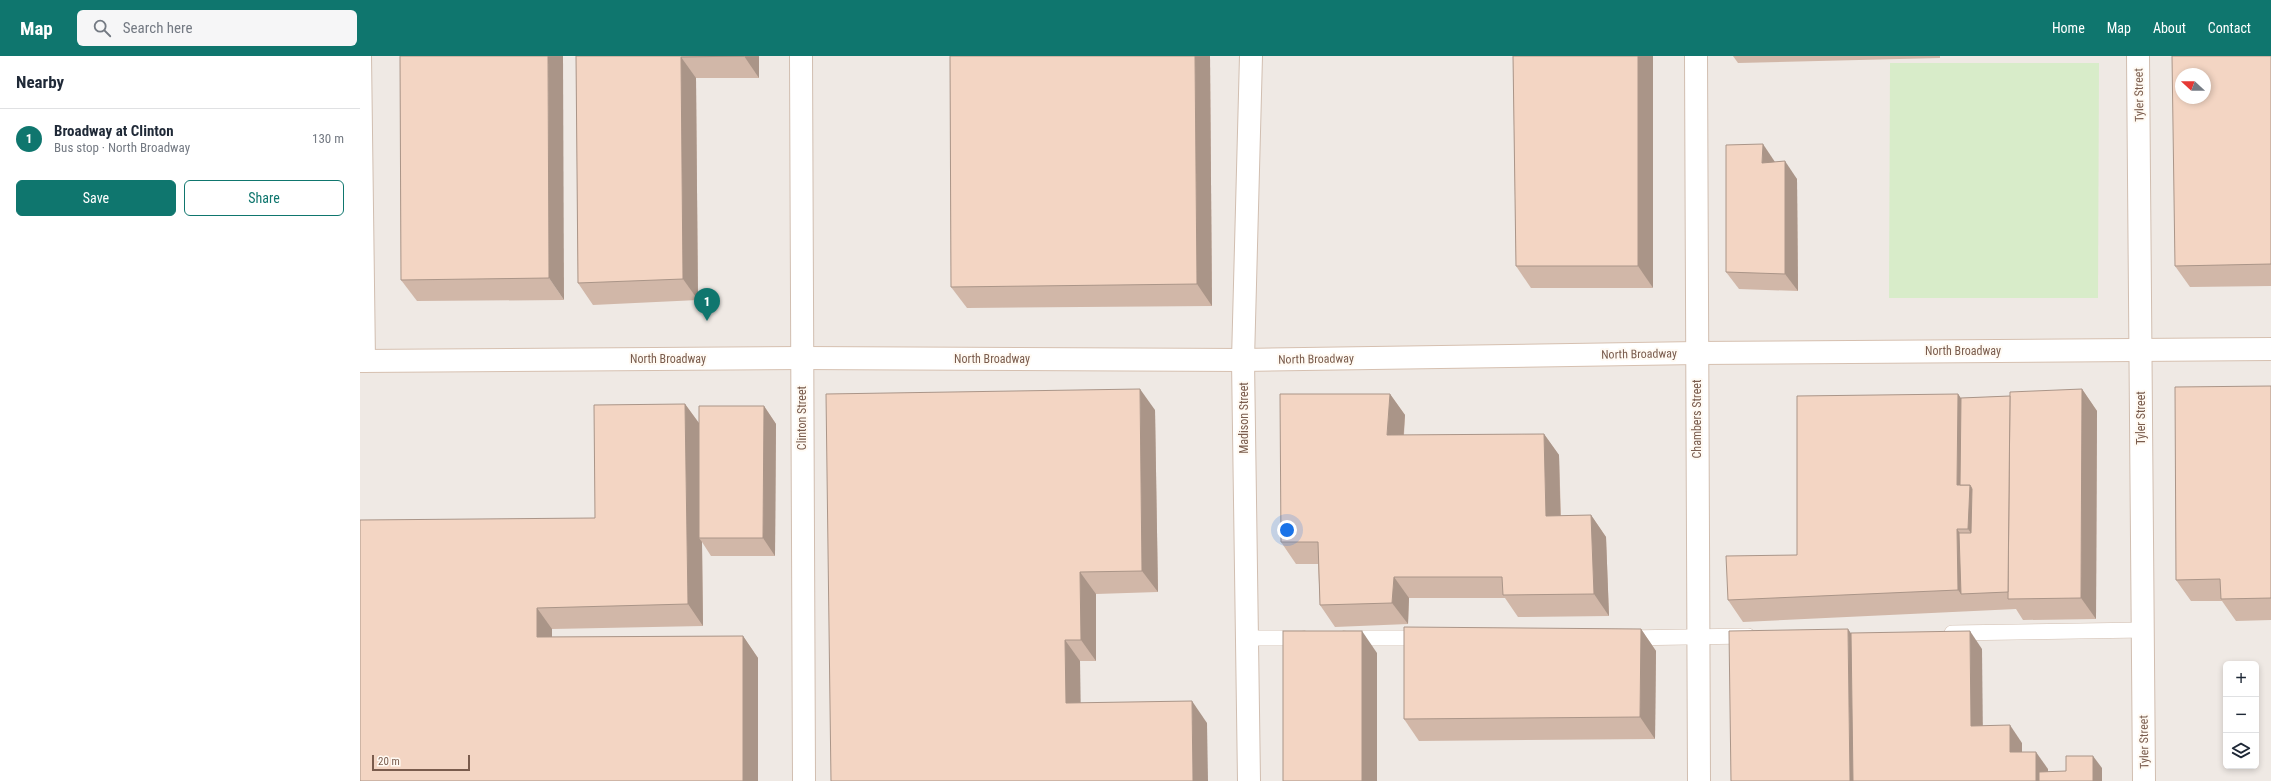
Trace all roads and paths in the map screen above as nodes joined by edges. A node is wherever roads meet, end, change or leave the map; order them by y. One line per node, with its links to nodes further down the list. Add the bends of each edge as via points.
1 (360, 56): 11 (street)
2 (801, 56): 9 (street, Clinton Street)
3 (1251, 56): 10 (street, Madison Street)
4 (1696, 56): 8 (street, Chambers Street)
5 (2138, 56): 6 (street, Tyler Street)
6 (2141, 349): 7 (street, North Broadway); 8 (street, North Broadway); 12 (street, Tyler Street)
7 (2271, 349)
8 (1697, 353): 10 (street, North Broadway); 15 (street, Chambers Street)
9 (802, 358): 10 (street, North Broadway); 11 (street, North Broadway); 21 (street, Clinton Street)
10 (1243, 360): 16 (street, Madison Street)
11 (362, 361)
12 (2143, 630): 13 (lane); 24 (street, Tyler Street)
13 (1939, 633)
14 (1766, 635): 15 (lane)
15 (1699, 637): 20 (lane); 23 (street, Chambers Street)
16 (1246, 638): 17 (lane); 22 (street, Madison Street)
17 (1313, 638)
18 (1328, 638): 19 (lane)
19 (1439, 638)
20 (1612, 638)
21 (804, 781)
22 (1249, 781)
23 (1700, 781)
24 (2144, 781)

